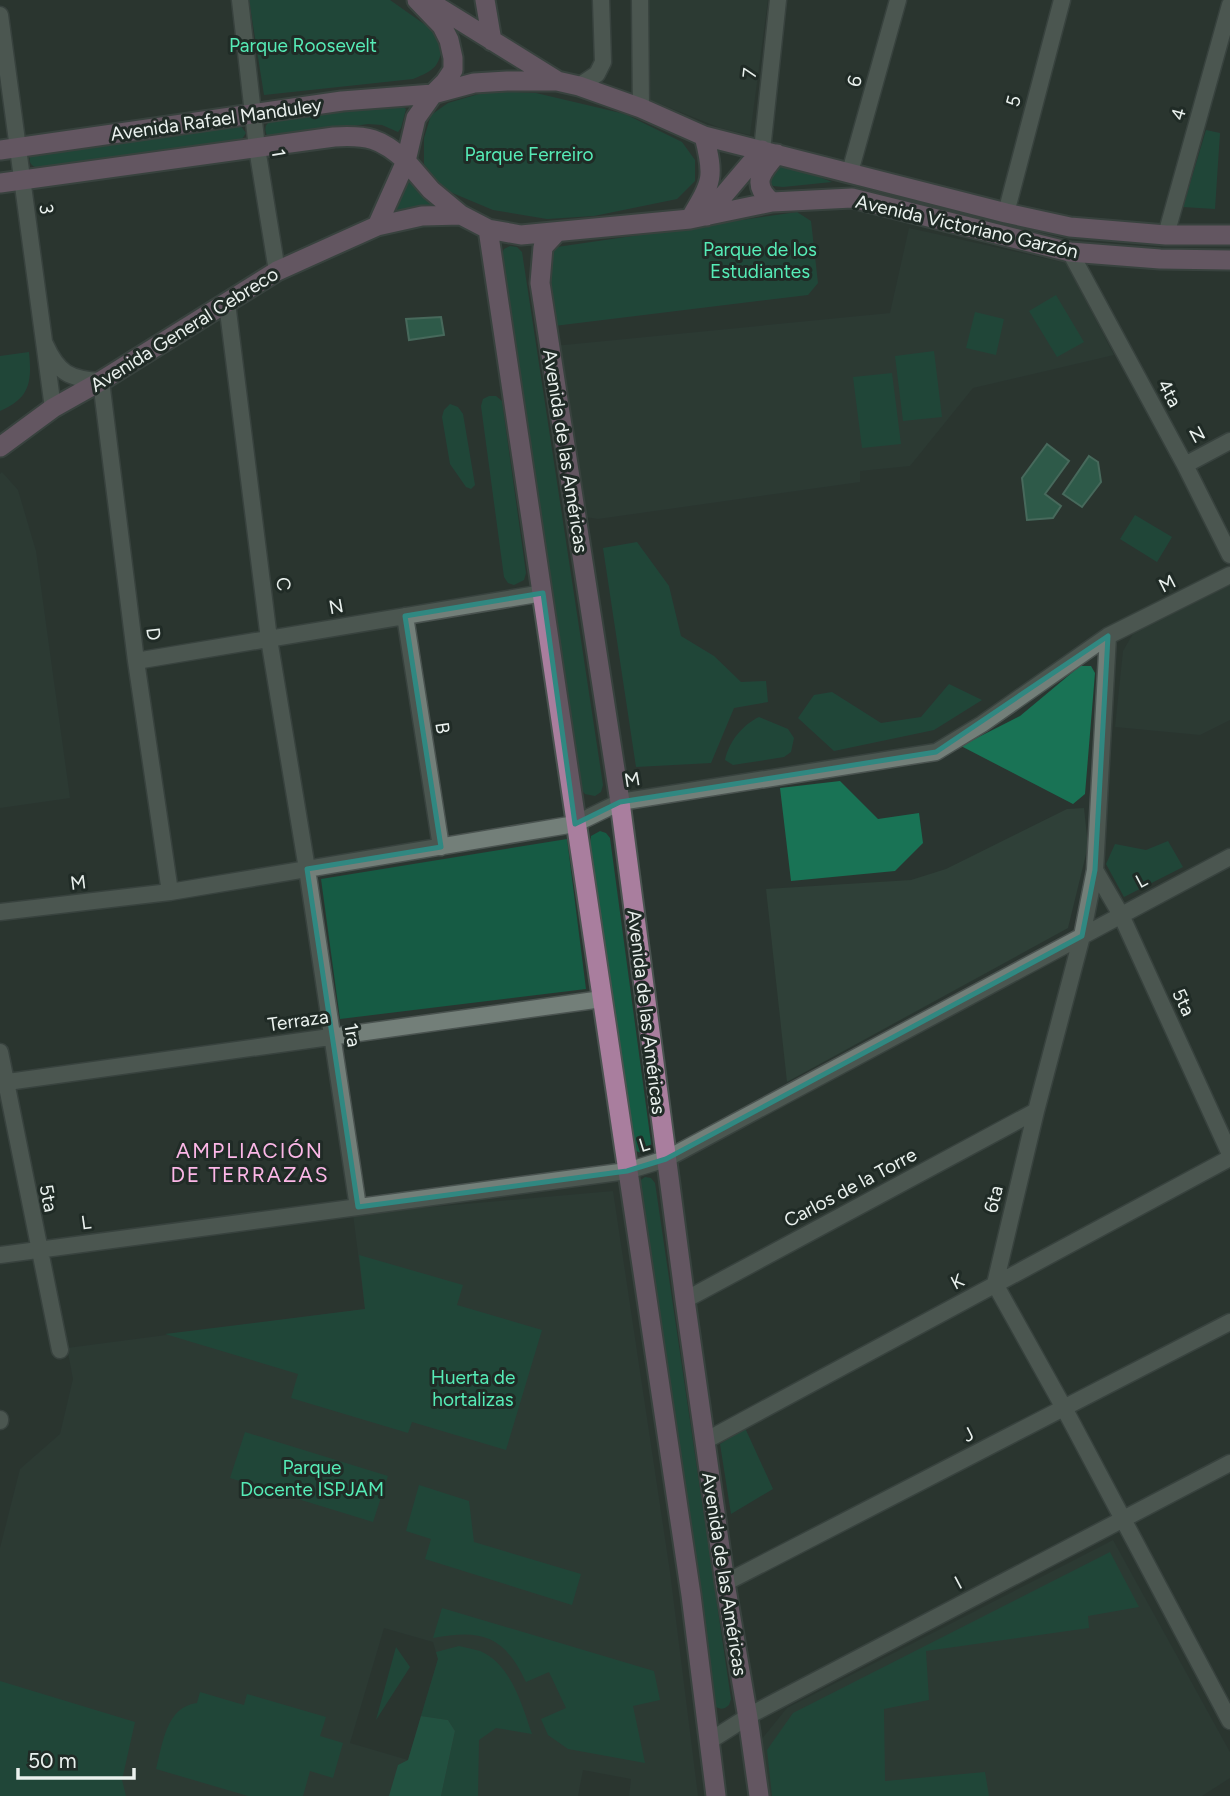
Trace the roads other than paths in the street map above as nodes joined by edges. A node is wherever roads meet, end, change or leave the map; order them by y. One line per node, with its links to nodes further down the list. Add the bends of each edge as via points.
1 (240, 0): 17 (street, 1)
2 (417, 0): 15 (main road, via 442,26 453,58 453,70)
3 (427, 0): 12 (main road)
4 (485, 0): 12 (main road)
5 (601, 0): 14 (street, via 603,62 597,74)
6 (640, 0): 16 (street)
7 (778, 0): 21 (street, 7)
8 (898, 0): 23 (street, 6)
9 (1062, 0): 27 (street, 5)
10 (1230, 5): 33 (street, 4)
11 (0, 15): 20 (street, 3)
12 (492, 41): 13 (main road)
13 (557, 81): 14 (main road, Avenida Victoriano Garzón); 15 (main road, Avenida Rafael Manduley, via 474,83)
14 (579, 86): 16 (main road, Avenida Victoriano Garzón)
15 (433, 94): 17 (main road, Avenida Rafael Manduley); 22 (main road, via 416,118)
16 (641, 108): 18 (main road, Avenida Victoriano Garzón)
17 (252, 114): 19 (street, 1); 20 (main road, Avenida Rafael Manduley)
18 (704, 136): 21 (main road, Avenida Victoriano Garzón); 29 (main road, via 712,167)
19 (257, 148): 22 (main road, Avenida Rafael Manduley, via 362,135 381,141); 24 (main road, Avenida Rafael Manduley); 37 (street, 1)
20 (9, 149): 24 (street, 3)
21 (770, 152): 23 (main road, Avenida Victoriano Garzón); 26 (main road, via 759,184); 29 (main road)
22 (406, 161): 28 (main road, Avenida Rafael Manduley); 30 (main road)
23 (850, 173): 27 (main road, Avenida Victoriano Garzón)
24 (22, 180): 25 (main road, Avenida Rafael Manduley); 39 (street, 3)
25 (0, 183)
26 (772, 202): 29 (main road, Avenida Victoriano Garzón); 35 (main road, Avenida Victoriano Garzón, via 864,200)
27 (1006, 213): 33 (main road, Avenida Victoriano Garzón, via 1070,227)
28 (461, 215): 30 (main road, Avenida General Cebreco, via 422,216); 31 (main road, Avenida Rafael Manduley)
29 (698, 217): 32 (main road, Avenida Victoriano Garzón)
30 (377, 226): 37 (main road, Avenida General Cebreco)
31 (488, 229): 32 (main road, Avenida Rafael Manduley, via 521,235); 49 (main road, Avenida de las Américas)
32 (556, 233): 54 (main road, Avenida de las Américas, via 544,247 540,283)
33 (1166, 235): 34 (main road, Avenida Victoriano Garzón)
34 (1230, 235)
35 (1070, 252): 36 (main road, Avenida Victoriano Garzón); 46 (street, 4ta)
36 (1230, 260)
37 (277, 271): 38 (main road, Avenida General Cebreco)
38 (227, 303): 40 (main road, Avenida General Cebreco); 52 (street, C)
39 (44, 344): 40 (street, via 64,373); 41 (street, 3)
40 (101, 381): 41 (main road, Avenida General Cebreco); 53 (street, D)
41 (53, 408): 42 (main road, Avenida General Cebreco)
42 (22, 429): 43 (street); 45 (main road, Avenida General Cebreco)
43 (0, 432)
44 (1230, 440): 46 (street, N)
45 (0, 447)
46 (1185, 465): 47 (street, 4ta)
47 (1230, 555)
48 (1230, 575): 51 (street, M)
49 (543, 593): 50 (street, N); 55 (main road, Avenida de las Américas)
50 (405, 616): 52 (street, N); 56 (street, B)
51 (1108, 636): 54 (street, M, via 936,752); 59 (street, 6ta)
52 (269, 639): 53 (street, N); 58 (street, C)
53 (136, 661): 60 (street, D)
54 (620, 802): 55 (street, M); 70 (main road, Avenida de las Américas)
55 (575, 824): 56 (street, M); 64 (main road, Avenida de las Américas)
56 (441, 847): 58 (street, M)
57 (1230, 857): 62 (street, L)
58 (307, 869): 60 (street, M); 65 (street, 1ra)
59 (1096, 870): 62 (street, 5ta); 63 (street, 6ta)
60 (170, 892): 61 (street, M)
61 (0, 912)
62 (1121, 915): 63 (street, L); 69 (street, 5ta)
63 (1082, 936): 68 (street, 6ta); 70 (street, L)
64 (602, 999): 65 (street, Terraza); 71 (main road, Avenida de las Américas)
65 (332, 1036): 67 (street, Terraza); 72 (street, 1ra)
66 (0, 1052): 67 (street, 5ta)
67 (3, 1083): 73 (street, 5ta)
68 (1036, 1111): 75 (street, 6ta); 76 (street, Carlos de la Torre)
69 (1230, 1156): 75 (street, K)
70 (666, 1159): 71 (street, L); 76 (main road, Avenida de las Américas)
71 (627, 1171): 72 (street, L); 86 (main road, Avenida de las Américas)
72 (358, 1207): 73 (street, L)
73 (38, 1250): 74 (street, L); 78 (street, 5ta)
74 (0, 1255)
75 (995, 1284): 79 (street); 80 (street, K)
76 (685, 1300): 80 (main road, Avenida de las Américas)
77 (1230, 1322): 79 (street, J)
78 (60, 1350)
79 (1065, 1408): 82 (street); 83 (street, J)
80 (705, 1441): 83 (main road, Avenida de las Américas)
81 (1230, 1463): 82 (street, I)
82 (1122, 1520): 84 (street, I); 85 (street)
83 (725, 1583): 84 (main road, Avenida de las Américas)
84 (748, 1718): 86 (street, I); 88 (main road, Avenida de las Américas)
85 (1230, 1721)
86 (709, 1742): 87 (main road, Avenida de las Américas)
87 (716, 1796)
88 (759, 1796)

